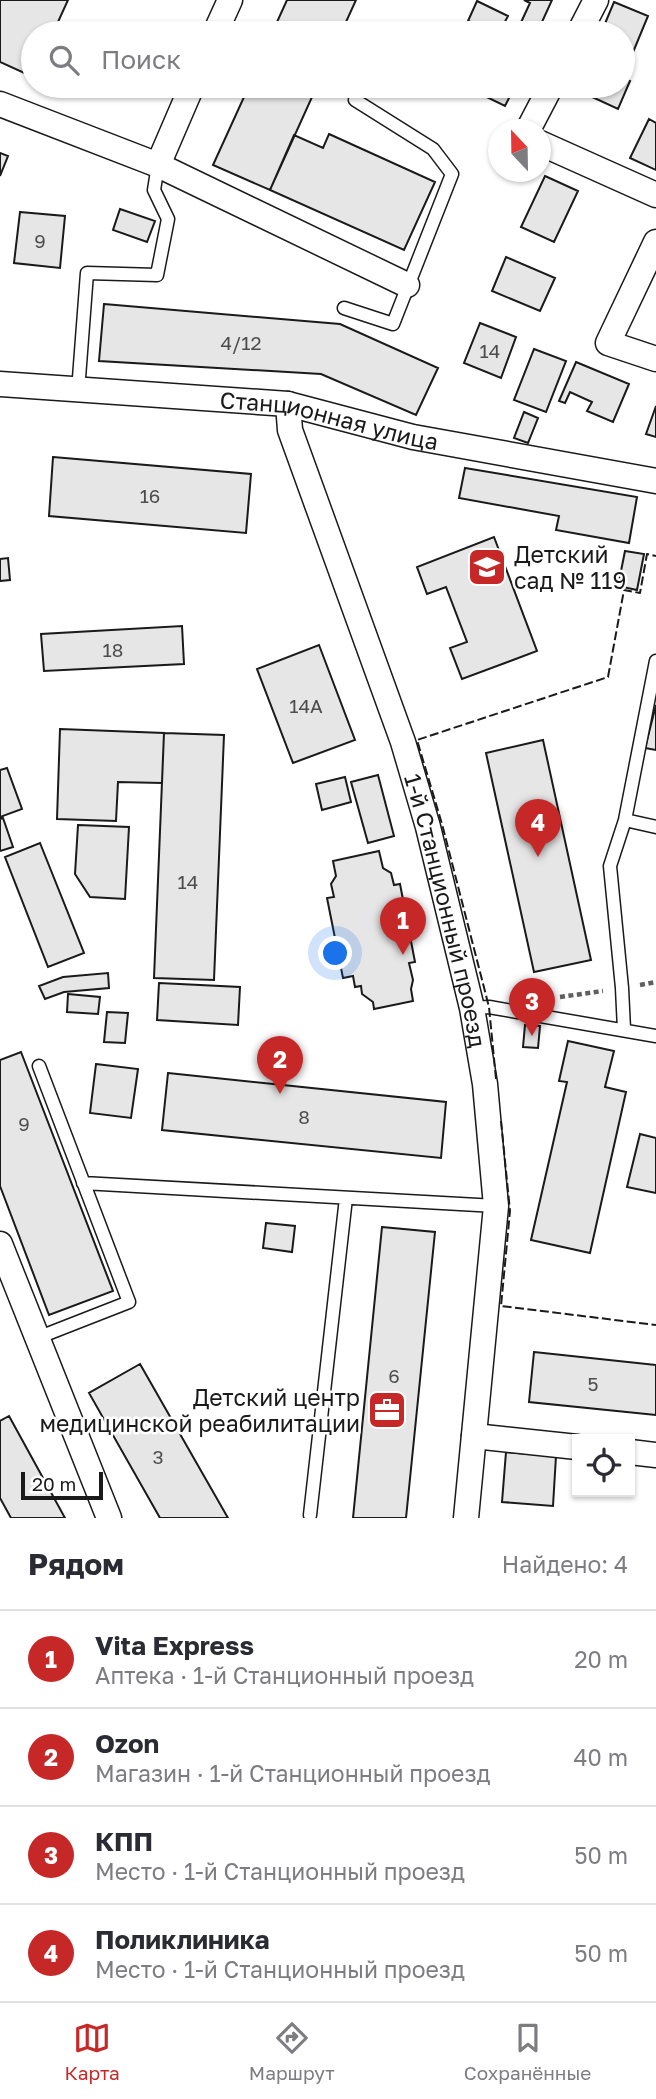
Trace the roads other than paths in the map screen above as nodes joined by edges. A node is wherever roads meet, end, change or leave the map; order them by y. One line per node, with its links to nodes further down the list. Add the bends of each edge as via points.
1 (230, 0): 3 (street)
2 (596, 0): 4 (street)
3 (220, 21)
4 (585, 21)
5 (187, 98): 11 (street)
6 (545, 98): 9 (street)
7 (355, 100): 14 (lane, via 433,149 452,174)
8 (0, 104): 11 (street)
9 (534, 119)
10 (551, 148): 12 (street)
11 (158, 164): 14 (street); 18 (lane, via 154,190 168,219 157,275 87,272)
12 (656, 195)
13 (656, 242): 16 (street, via 608,343)
14 (407, 285): 15 (lane, via 393,324)
15 (344, 308)
16 (656, 359)
17 (0, 384): 18 (street, Станционная улица)
18 (78, 391): 19 (street, Станционная улица)
19 (288, 404): 20 (street, Станционная улица, via 413,437); 24 (street, 1-й Станционный проезд, via 290,430 403,742)
20 (656, 481)
21 (656, 661): 22 (lane)
22 (625, 820): 23 (lane); 25 (lane, via 610,866)
23 (656, 827)
24 (472, 1008): 25 (lane); 30 (street, 1-й Станционный проезд, via 485,1084)
25 (624, 1030): 26 (lane)
26 (656, 1036)
27 (39, 1066): 28 (lane)
28 (83, 1183): 29 (lane); 33 (lane, via 128,1302)
29 (346, 1198): 30 (lane); 38 (lane)
30 (496, 1206): 34 (street, 1-й Станционный проезд)
31 (0, 1244): 32 (street)
32 (6, 1275): 33 (street)
33 (37, 1338): 39 (street)
34 (474, 1436): 35 (street); 40 (street, 1-й Станционный проезд)
35 (572, 1446)
36 (635, 1453): 37 (street)
37 (656, 1455)
38 (310, 1515)
39 (109, 1518)
40 (466, 1518)

